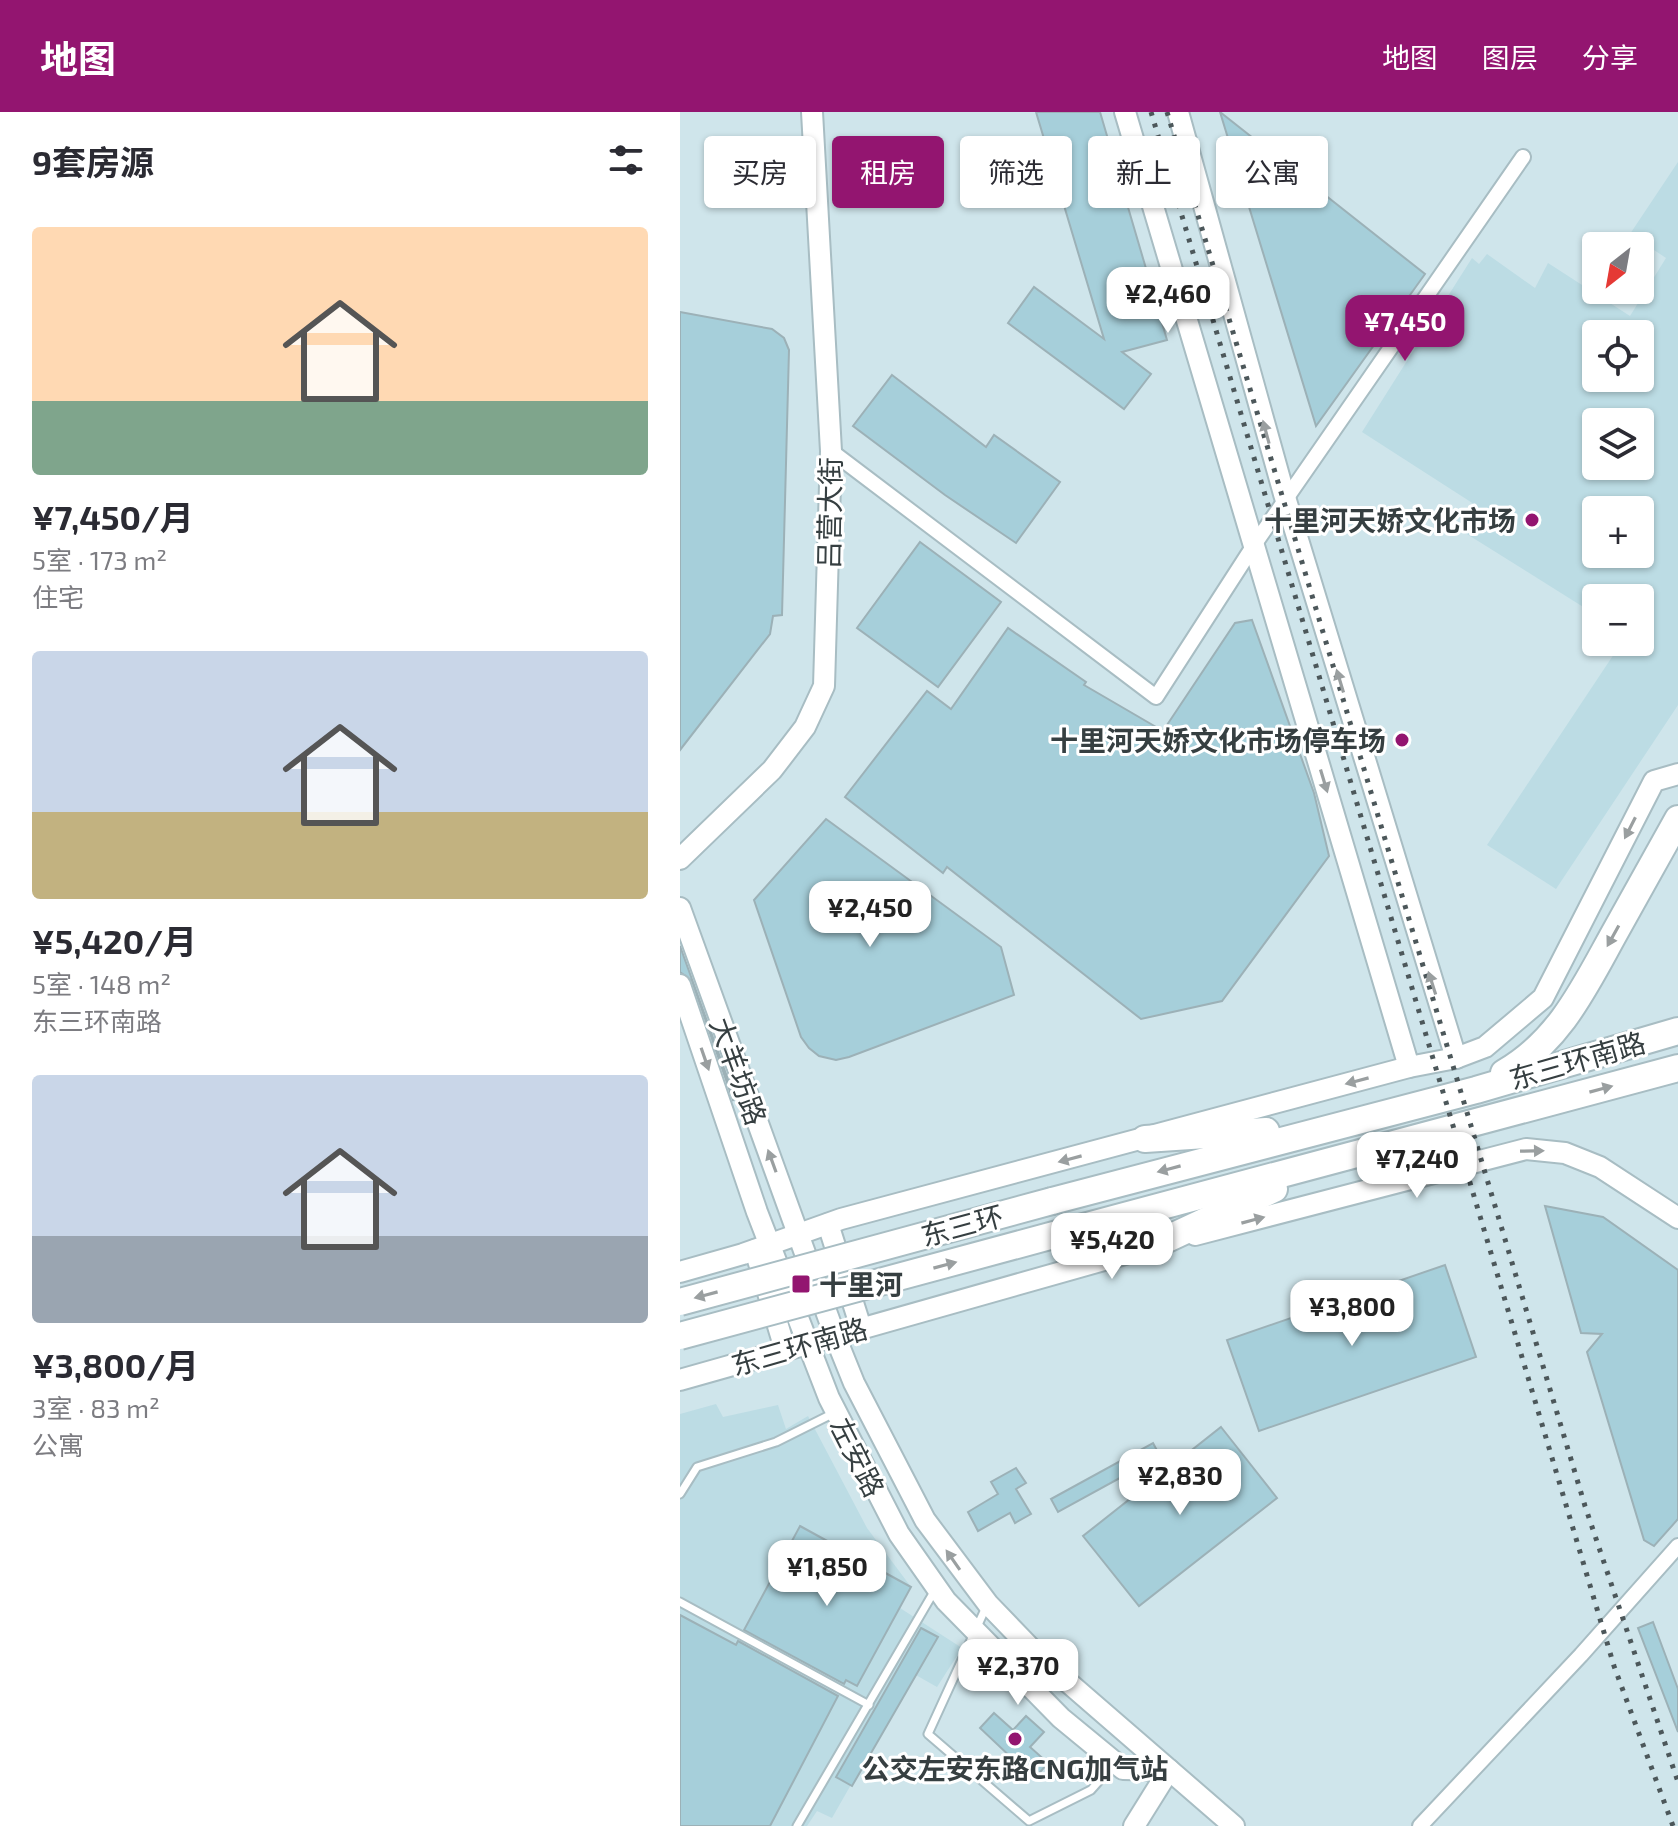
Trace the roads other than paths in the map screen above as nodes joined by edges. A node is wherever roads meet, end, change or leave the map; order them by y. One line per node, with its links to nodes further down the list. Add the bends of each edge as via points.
1 (812, 112): 5 (street, 吕营大街)
2 (1125, 112): 7 (street)
3 (1178, 112): 6 (street, one-way to 3)
4 (1523, 157): 6 (street)
5 (831, 451): 7 (street, via 1156,697); 10 (street, 吕营大街, via 820,700 772,770)
6 (1286, 503): 7 (street); 14 (street, one-way to 6)
7 (1254, 545): 15 (street, one-way to 15)
8 (1678, 774): 14 (street, one-way to 14, via 1654,781 1543,998 1485,1047)
9 (1678, 819): 17 (highway, one-way to 17, via 1554,1034 1526,1060)
10 (680, 859)
11 (680, 908): 24 (street, 大羊坊路, one-way to 11)
12 (680, 985): 25 (street, 大羊坊路, one-way to 25)
13 (1678, 1031): 17 (highway, 东三环南路)
14 (1456, 1058): 15 (street)
15 (1409, 1067): 19 (street, one-way to 19)
16 (1678, 1068): 20 (highway, 东三环南路, one-way to 16)
17 (1476, 1090): 18 (highway, 东三环)
18 (1325, 1127): 19 (highway); 28 (highway, 东三环, one-way to 28, bridge)
19 (1145, 1139): 22 (street, one-way to 22)
20 (1337, 1160): 23 (highway, 东三环南路); 26 (highway)
21 (1678, 1218): 26 (street, 东三环南路, one-way to 21, via 1526,1149 1565,1153 1600,1167)
22 (828, 1224): 24 (street); 29 (street)
23 (1061, 1233): 30 (highway, 东三环, one-way to 23, bridge)
24 (798, 1235): 25 (street); 31 (street, 大羊坊路)
25 (762, 1247): 27 (street); 32 (street, 左安路); 33 (street)
26 (1150, 1247): 29 (street, 东三环南路)
27 (680, 1272)
28 (680, 1302)
29 (861, 1328): 31 (street, 东三环南路)
30 (680, 1336)
31 (835, 1336): 32 (street, 东三环南路); 40 (street, 左安路, one-way to 31, via 925,1520)
32 (808, 1344): 33 (street, 东三环南路); 35 (street, 左安路)
33 (785, 1349): 34 (street, 东三环南路)
34 (680, 1380)
35 (835, 1412): 36 (lane, via 776,1442 697,1467); 38 (street, 左安路, via 882,1505)
36 (680, 1494)
37 (1678, 1546): 48 (street)
38 (936, 1588): 41 (street, 左安路); 42 (lane)
39 (680, 1602): 42 (lane)
40 (988, 1604): 41 (lane); 44 (street, 左安路, via 1040,1658)
41 (975, 1632): 43 (street, 左安路, via 1061,1718); 43 (lane, via 928,1734 1029,1821 1091,1790)
42 (869, 1705): 45 (lane)
43 (1115, 1762): 44 (street, 左安路, via 1123,1769)
44 (1169, 1770): 46 (street); 47 (street, 左安路)
45 (797, 1826)
46 (1134, 1826)
47 (1234, 1826)
48 (1420, 1826)

